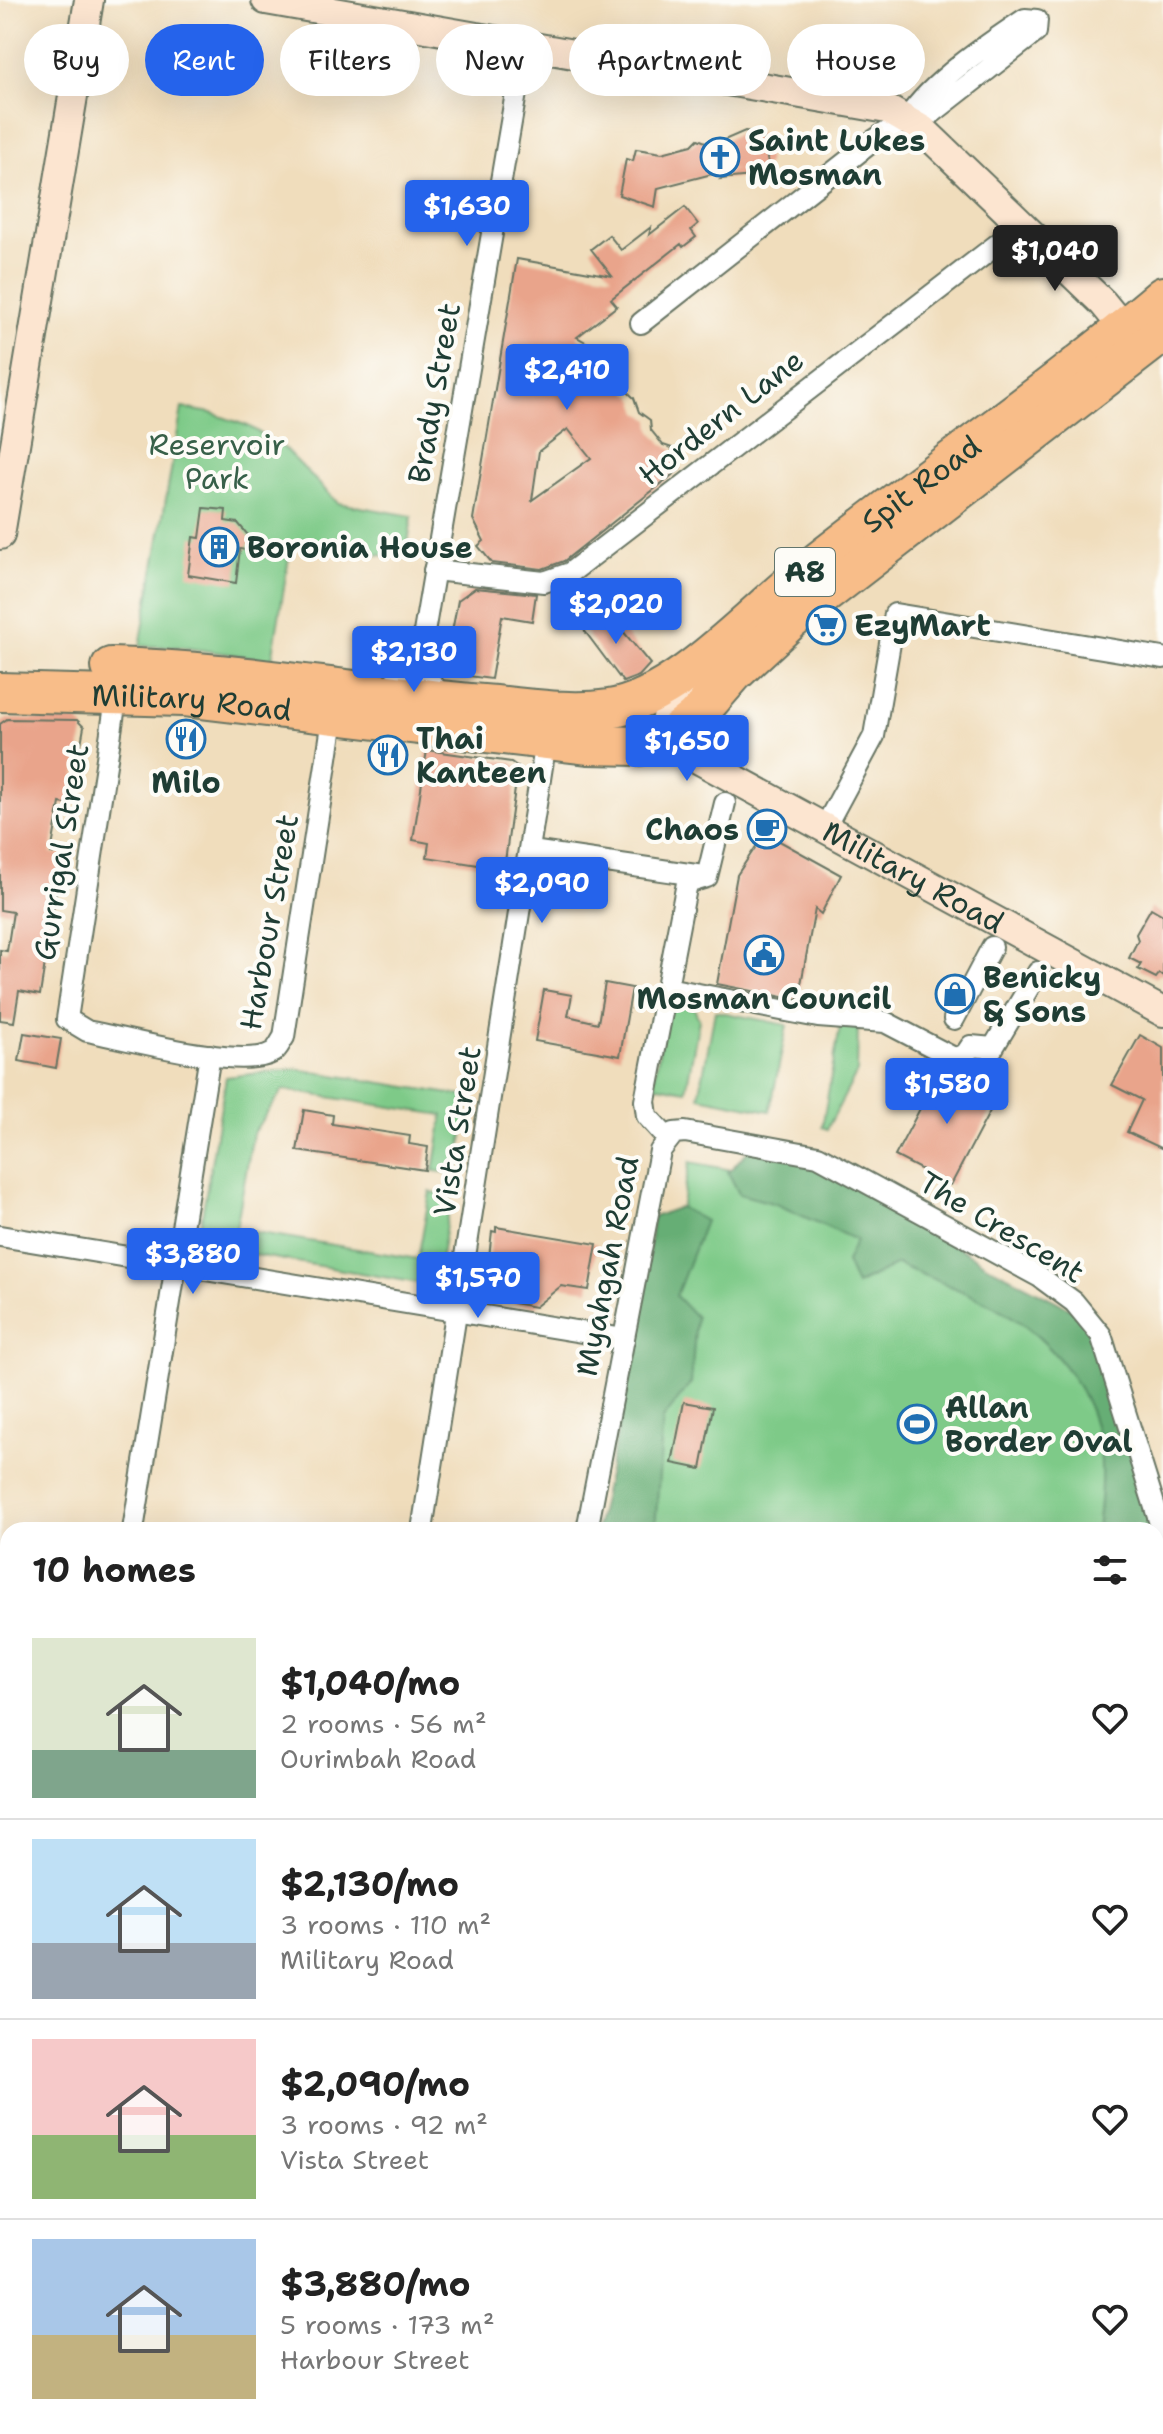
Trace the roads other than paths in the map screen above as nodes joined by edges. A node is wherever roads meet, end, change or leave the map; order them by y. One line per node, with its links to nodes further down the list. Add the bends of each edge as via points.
1 (89, 0): 11 (main road)
2 (266, 0): 3 (main road)
3 (436, 30)
4 (553, 51): 6 (main road, via 887,109)
5 (515, 96): 12 (street, Brady Street)
6 (908, 118): 6 (street, via 919,101 1009,30 1025,19 1037,20 1036,32 932,113); 7 (main road); 9 (street)
7 (1020, 227): 10 (main road); 12 (street, Hordern Lane, via 570,573 544,582)
8 (1163, 296): 10 (highway, Spit Road / A8)
9 (641, 323)
10 (1143, 337): 13 (highway, Spit Road / A8, via 799,577); 24 (highway, Spit Road / A8, via 790,621)
11 (0, 535)
12 (434, 570): 14 (street, Brady Street)
13 (718, 648): 20 (highway, Spit Road / A8); 24 (main road, via 673,704)
14 (420, 656): 19 (street); 21 (street, via 431,683)
15 (1163, 658): 27 (street, via 895,614 874,736)
16 (0, 667): 22 (highway, Military Road / A8, via 200,671)
17 (0, 692): 18 (highway, Military Road / A8)
18 (117, 693): 22 (highway, Military Road / A8); 35 (street, Gurrigal Street, via 67,1019 87,1031)
19 (375, 693): 21 (highway, Military Road / A8); 22 (highway, Military Road / A8)
20 (640, 700): 23 (highway, Military Road / A8, via 593,711)
21 (448, 701): 23 (highway, Military Road / A8)
22 (335, 702): 25 (highway, Military Road / A8); 35 (street, Harbour Street, via 284,1037 275,1051 256,1058)
23 (511, 706): 24 (main road, Military Road, via 564,725 640,731)
24 (667, 740): 25 (highway, Military Road / A8, via 624,747); 27 (main road, Military Road)
25 (546, 741): 28 (street, Vista Street)
26 (725, 803): 29 (street, Myahgah Road)
27 (825, 827): 33 (main road, Military Road)
28 (531, 851): 29 (street); 39 (street, Vista Street)
29 (707, 877): 32 (street, Myahgah Road, via 687,883)
30 (992, 947): 34 (street)
31 (1038, 972): 32 (street, via 993,1048 971,1046 954,1058 885,1022 805,1015)
32 (667, 988): 36 (street, Myahgah Road, via 645,1101 647,1116)
33 (1163, 1012)
34 (954, 1019)
35 (210, 1055): 38 (street, Harbour Street)
36 (668, 1139): 40 (street, Myahgah Road, via 655,1170); 44 (street, The Crescent, via 685,1132 818,1156 1040,1277 1074,1302 1101,1335)
37 (0, 1236): 38 (street)
38 (176, 1263): 39 (street); 41 (street, Harbour Street)
39 (457, 1311): 40 (street); 42 (street, Vista Street)
40 (624, 1339): 43 (street, Myahgah Road)
41 (134, 1522)
42 (423, 1522)
43 (589, 1522)
44 (1160, 1522)

